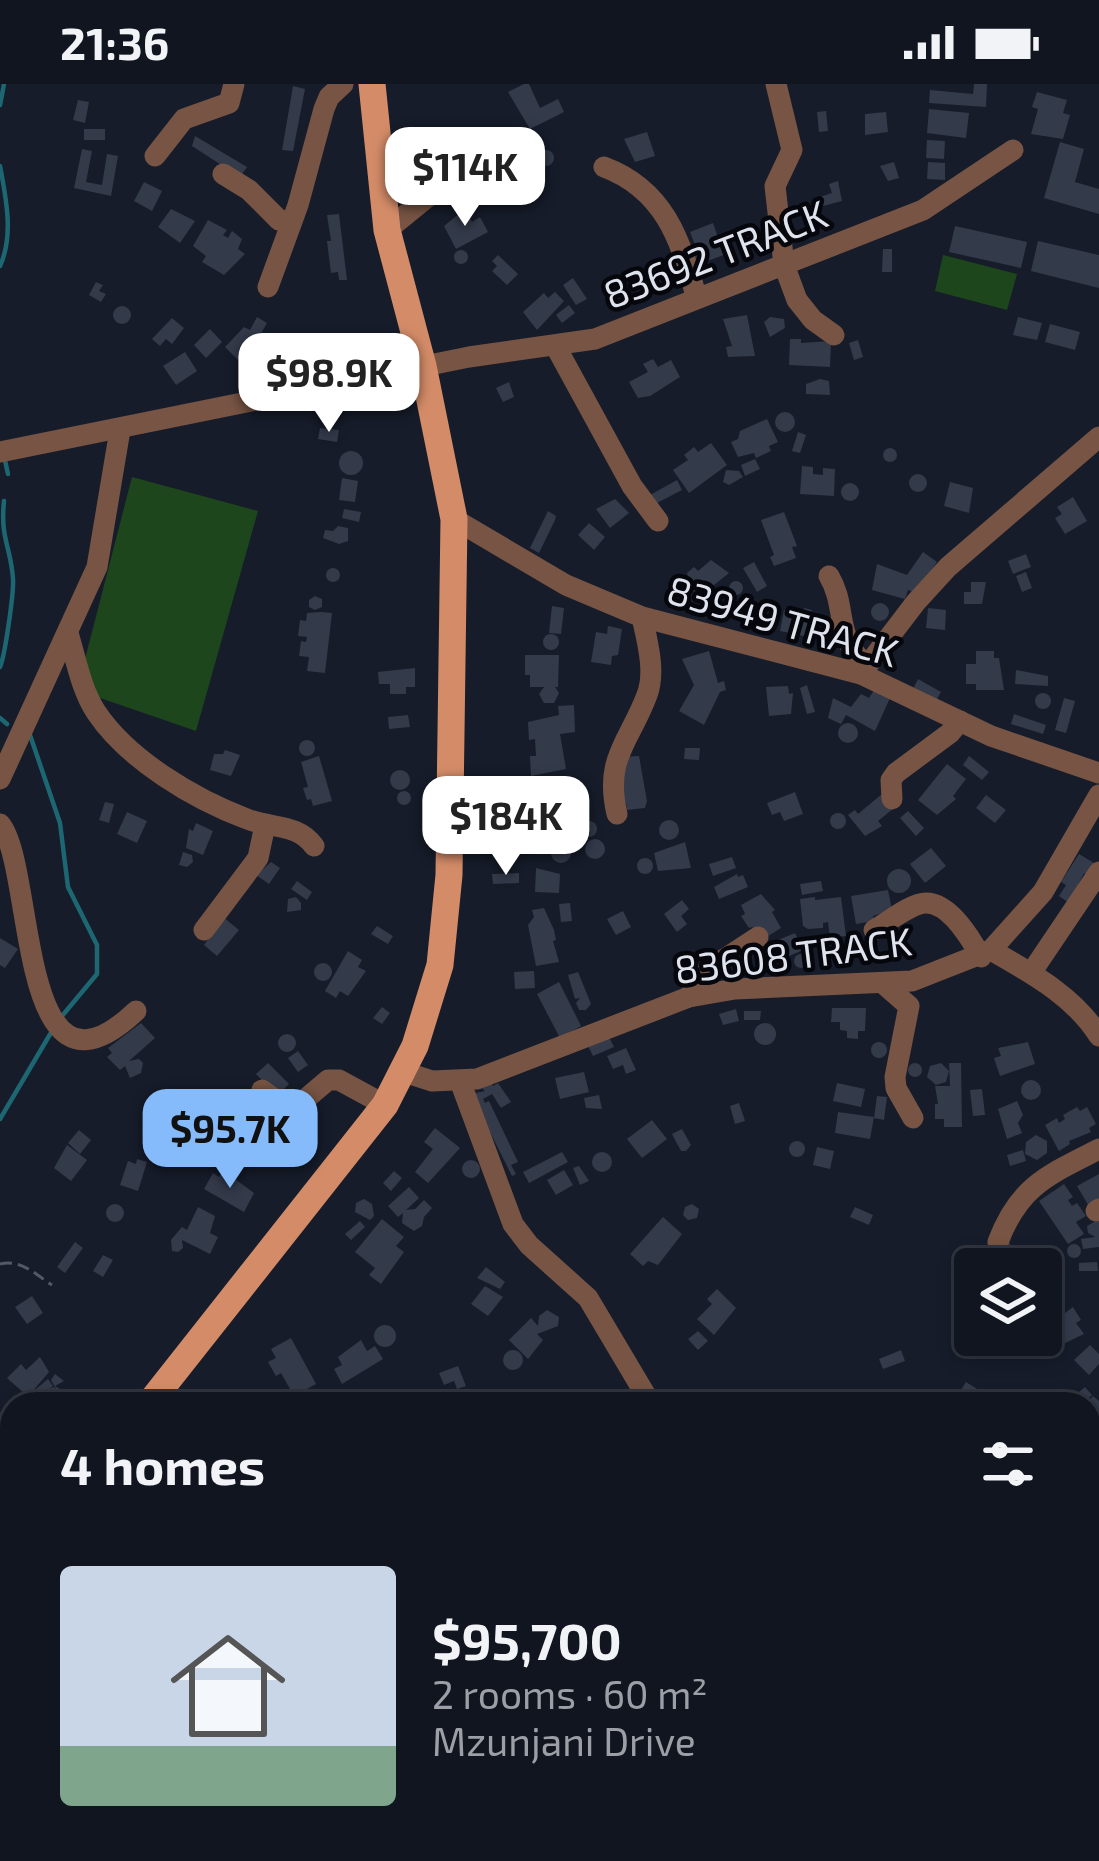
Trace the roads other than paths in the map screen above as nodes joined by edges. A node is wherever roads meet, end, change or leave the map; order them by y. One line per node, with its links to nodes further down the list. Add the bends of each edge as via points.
1 (234, 84): 6 (street, via 229,103 184,119)
2 (343, 84): 10 (street, via 324,109)
3 (776, 84): 12 (street, via 792,150 775,186)
4 (367, 85): 11 (main road)
5 (1013, 150): 12 (street, 83692 TRACK, via 927,208)
6 (155, 156)
7 (604, 167): 14 (street, via 640,184 659,207)
8 (224, 174): 10 (street, via 279,220)
9 (478, 174): 11 (street, via 447,181)
10 (292, 221): 13 (street)
11 (387, 230): 17 (main road)
12 (784, 265): 14 (street, 83692 TRACK); 15 (street, via 796,300)
13 (268, 287)
14 (696, 296): 16 (street, 83692 TRACK)
15 (834, 335)
16 (556, 347): 17 (street, 83692 TRACK); 22 (street)
17 (423, 366): 18 (street, 83692 TRACK); 21 (main road)
18 (120, 430): 20 (street, 83692 TRACK); 25 (street, via 105,541)
19 (1099, 437): 26 (street, via 948,567)
20 (0, 452)
21 (454, 519): 24 (street, 83949 TRACK, via 566,585); 46 (main road, via 447,912 440,965)
22 (658, 521)
23 (829, 576): 26 (street, via 843,635)
24 (643, 617): 26 (street, 83949 TRACK); 32 (street, via 648,695 611,777)
25 (68, 633): 29 (street); 34 (street, via 88,696 116,734 186,789)
26 (864, 670): 27 (street, 83949 TRACK)
27 (960, 721): 28 (street, 83949 TRACK); 31 (street, via 896,772)
28 (1099, 772)
29 (0, 779)
30 (1099, 795): 40 (street, via 1042,892)
31 (892, 799)
32 (616, 814)
33 (0, 824): 44 (street, via 12,842 30,954 52,1020 91,1040)
34 (265, 825): 35 (street, via 293,828); 37 (street, via 257,858)
35 (314, 846)
36 (1099, 872): 41 (street)
37 (203, 930)
38 (874, 930): 40 (street, via 927,903)
39 (758, 937): 43 (street, via 706,971)
40 (986, 954): 41 (street); 42 (street, 83608 TRACK)
41 (1031, 974): 45 (street)
42 (885, 985): 43 (street, 83608 TRACK); 50 (street, via 909,1006 895,1077)
43 (689, 997): 47 (street, 83608 TRACK)
44 (136, 1012)
45 (1099, 1036)
46 (404, 1072): 47 (street, 83608 TRACK); 49 (main road)
47 (460, 1081): 54 (street, via 514,1224 588,1298)
48 (262, 1090): 49 (street, via 296,1108 328,1080 339,1080)
49 (385, 1105): 53 (main road)
50 (913, 1118)
51 (1099, 1149): 52 (street, via 1035,1182)
52 (998, 1242)
53 (158, 1392)
54 (645, 1392)

